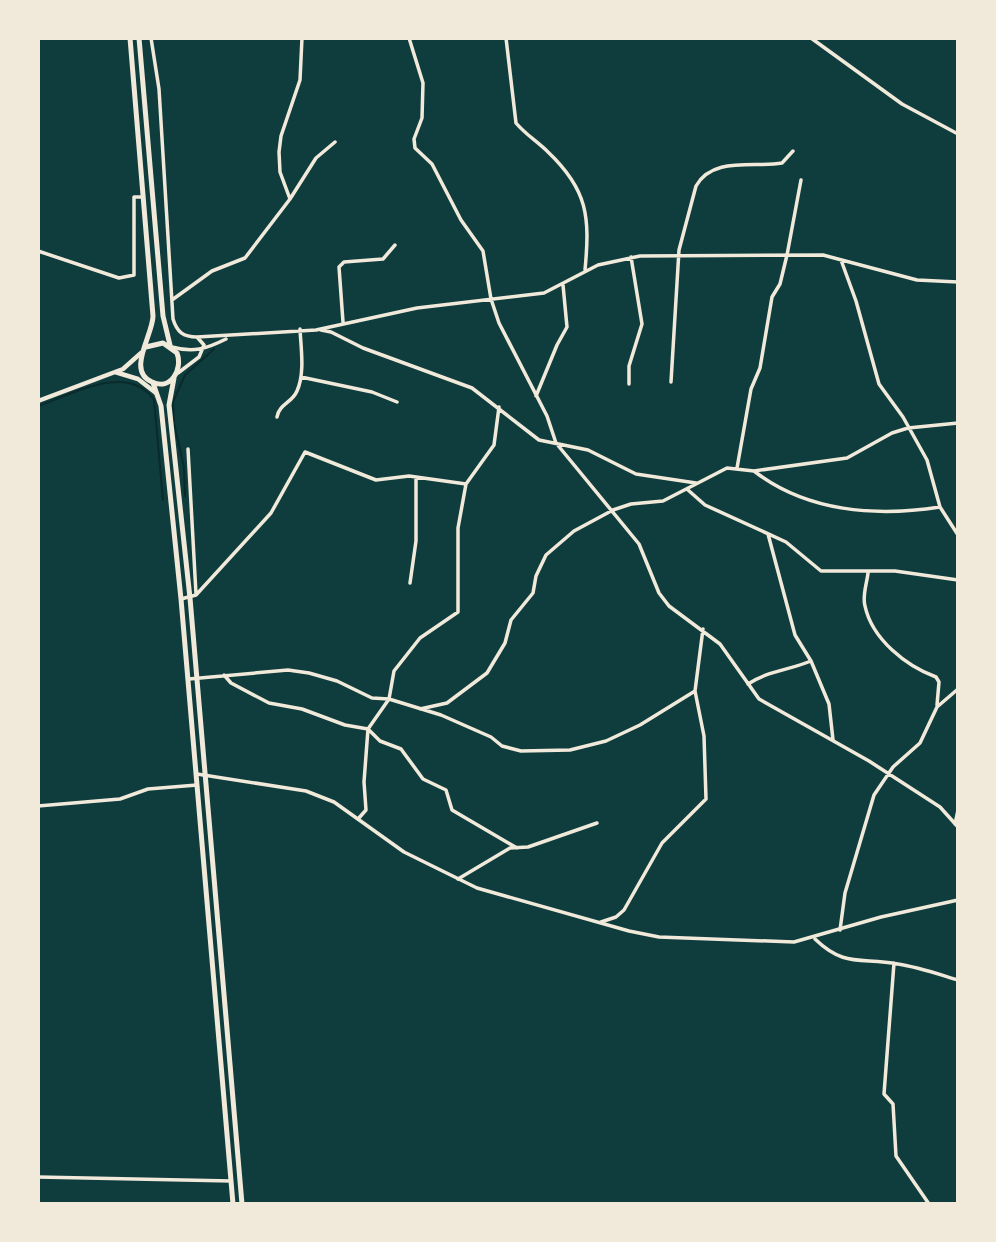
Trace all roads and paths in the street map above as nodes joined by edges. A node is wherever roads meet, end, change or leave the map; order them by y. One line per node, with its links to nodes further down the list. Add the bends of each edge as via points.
1 (130, 38): 12 (main road)
2 (139, 38): 30 (main road, via 163,316)
3 (151, 38): 24 (street, via 159,89)
4 (302, 38): 13 (street, via 300,80 279,152 280,172)
5 (409, 38): 23 (street, via 423,83 415,148 432,164 483,251)
6 (506, 38): 20 (street, via 516,123 568,171 580,195 587,219)
7 (811, 38): 8 (street, via 902,104)
8 (957, 134)
9 (335, 142): 13 (street, via 316,158)
10 (793, 151): 16 (street, via 782,163 728,166 700,178)
11 (801, 180): 17 (street)
12 (144, 197): 15 (street, via 134,197 132,210 134,275 119,278); 31 (main road, via 153,324)
13 (290, 199): 24 (street, via 245,258 212,271)
14 (395, 245): 25 (street, via 383,259 344,262 339,267)
15 (38, 251)
16 (679, 255): 17 (street); 18 (street); 38 (street)
17 (787, 255): 19 (street); 50 (street, via 772,297)
18 (631, 257): 20 (street); 39 (street, via 642,324 629,366)
19 (841, 259): 21 (street, via 917,280); 47 (street, via 878,384)
20 (586, 270): 22 (street)
21 (957, 282)
22 (563, 285): 23 (street, via 544,293); 41 (street, via 567,327)
23 (491, 299): 25 (street); 41 (street)
24 (172, 300): 28 (street, via 178,331)
25 (342, 322): 27 (street)
26 (300, 329): 27 (street); 29 (street); 35 (street)
27 (316, 330): 44 (street, via 472,388)
28 (197, 337): 29 (street); 32 (street)
29 (229, 337): 32 (street)
30 (171, 347): 31 (main road, via 159,343); 32 (street); 34 (main road, via 179,356)
31 (145, 349): 33 (main road, via 131,364); 37 (main road, via 140,366)
32 (204, 350): 34 (street)
33 (114, 372): 36 (main road); 42 (main road)
34 (176, 375): 37 (main road, via 164,384); 63 (main road, via 169,405)
35 (301, 377): 43 (street); 45 (street, via 295,395 279,408)
36 (138, 379): 37 (main road); 40 (main road)
37 (152, 382): 40 (main road)
38 (671, 382)
39 (629, 384)
40 (158, 394): 64 (main road)
41 (536, 396): 48 (street)
42 (38, 401)
43 (397, 402)
44 (499, 407): 48 (street, via 539,440); 54 (street, via 494,445)
45 (277, 417)
46 (957, 423): 47 (street)
47 (908, 428): 51 (street, via 847,457); 56 (street, via 927,460)
48 (556, 443): 53 (street, via 588,450 636,474); 57 (street)
49 (188, 449): 63 (street)
50 (737, 468): 51 (street); 53 (street, via 727,468)
51 (754, 471): 56 (street, via 790,491 850,511 895,513)
52 (416, 477): 54 (street); 62 (street, via 416,541); 63 (street, via 376,480 305,452 271,513)
53 (698, 484): 55 (street)
54 (466, 485): 73 (street, via 458,528 458,612 420,638 399,664)
55 (688, 490): 57 (street, via 663,501); 58 (street, via 705,505)
56 (940, 507): 59 (street)
57 (612, 510): 65 (street, via 639,544 659,593 669,606); 75 (street, via 574,531 546,555 533,593 512,620 487,673 447,703)
58 (768, 534): 60 (street, via 786,542 821,571); 66 (street, via 795,635)
59 (957, 535)
60 (868, 573): 61 (street, via 895,571); 74 (street, via 864,605 877,634 904,661 936,677)
61 (957, 580)
62 (410, 583)
63 (193, 596): 64 (street); 68 (main road)
64 (181, 598): 69 (main road)
65 (703, 629): 70 (street, via 728,652); 72 (street)
66 (811, 662): 70 (street); 77 (street, via 829,704)
67 (225, 675): 68 (street); 73 (street, via 299,672 337,681 372,698); 76 (street, via 231,683 269,703)
68 (197, 678): 69 (street); 80 (main road)
69 (188, 679): 79 (main road)
70 (747, 684): 77 (street, via 759,699)
71 (957, 689): 74 (street)
72 (695, 691): 75 (street, via 615,737 570,750 512,750); 90 (street, via 704,736 706,799 662,843 624,910)
73 (389, 699): 75 (street); 76 (street)
74 (937, 707): 78 (street, via 920,743)
75 (421, 709)
76 (368, 729): 84 (street, via 366,810); 87 (street, via 380,741 401,749 423,779 446,790 452,810)
77 (833, 740): 78 (street)
78 (888, 773): 86 (street, via 940,807); 91 (street, via 870,807 845,892)
79 (197, 774): 80 (street); 81 (main road)
80 (206, 775): 84 (street, via 306,791 334,802); 98 (main road)
81 (197, 785): 82 (street, via 148,789 120,799); 96 (main road)
82 (38, 806)
83 (957, 810): 86 (street)
84 (358, 819): 88 (street, via 404,852)
85 (597, 823): 87 (street)
86 (956, 826)
87 (517, 848): 88 (street, via 503,851)
88 (458, 879): 90 (street)
89 (957, 900): 91 (street)
90 (601, 922): 92 (street, via 691,940)
91 (840, 930): 92 (street)
92 (815, 939): 93 (street, via 830,954 842,958)
93 (894, 963): 94 (street); 99 (street, via 884,1094 893,1104 896,1156)
94 (957, 980)
95 (38, 1177): 96 (street)
96 (231, 1181): 97 (main road)
97 (233, 1203)
98 (242, 1203)
99 (929, 1203)

